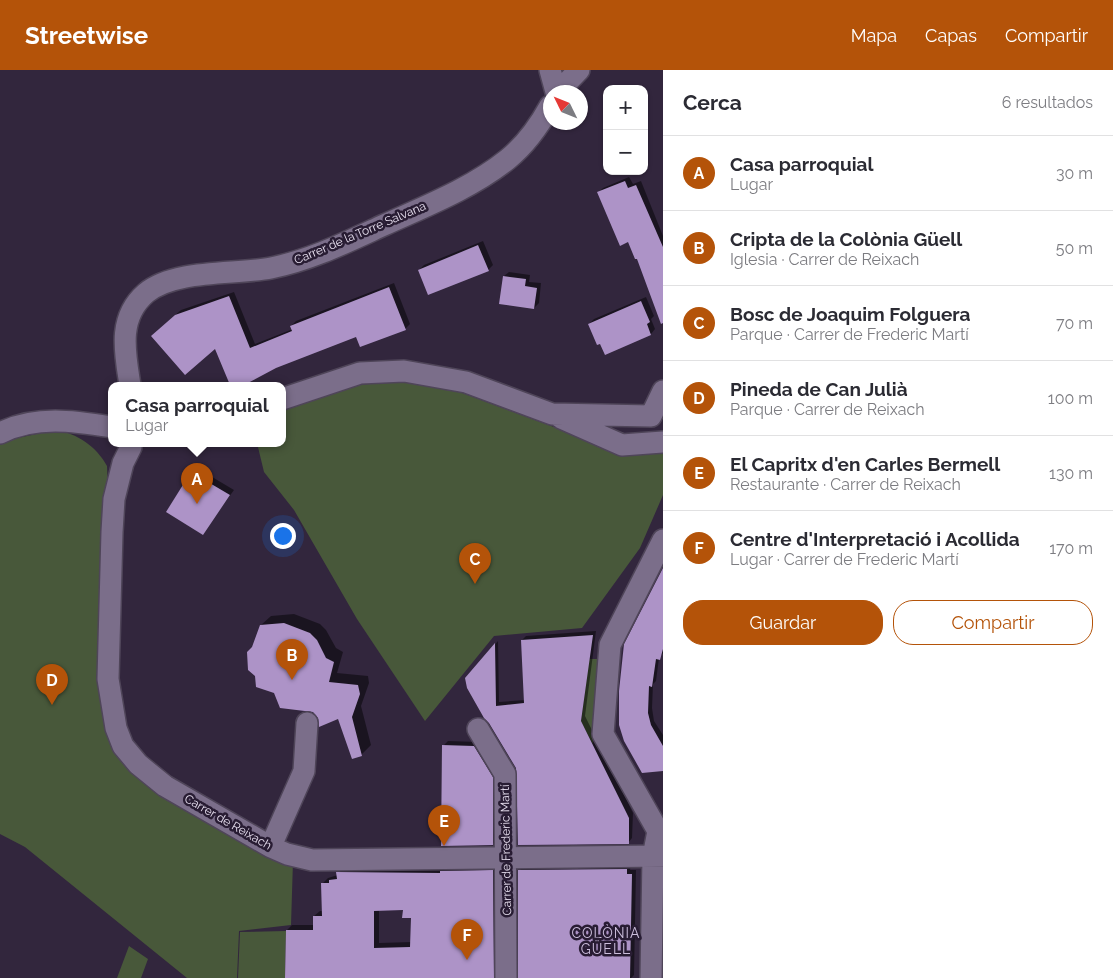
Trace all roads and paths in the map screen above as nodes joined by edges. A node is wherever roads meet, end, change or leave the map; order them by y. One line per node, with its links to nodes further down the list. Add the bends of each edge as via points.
1 (550, 70): 3 (street)
2 (579, 70): 4 (street)
3 (555, 85)
4 (564, 85)
5 (543, 116): 6 (street, Carrer de la Torre Salvana, via 526,141 494,169 465,187 398,219 300,261 182,278 154,288 140,300 125,330 125,362)
6 (129, 382)
7 (663, 392): 9 (street, via 651,416)
8 (286, 397): 9 (street, via 360,373 404,371 466,382)
9 (552, 414): 12 (street, via 622,445)
10 (108, 426): 11 (street, via 56,420)
11 (0, 432)
12 (663, 442)
13 (129, 447): 19 (street, Carrer de Reixach, via 114,499 108,679 116,728 123,746 138,764 165,786 287,854 312,860)
14 (663, 540): 18 (street, via 610,645 603,734 658,831)
15 (307, 723): 17 (street, via 304,772)
16 (478, 729): 19 (street, Carrer de Frederic Martí, via 505,774)
17 (274, 839)
18 (658, 856): 19 (street, Carrer de Reixach); 20 (street)
19 (506, 857): 21 (street, Carrer de Frederic Martí)
20 (655, 966)
21 (506, 978)

